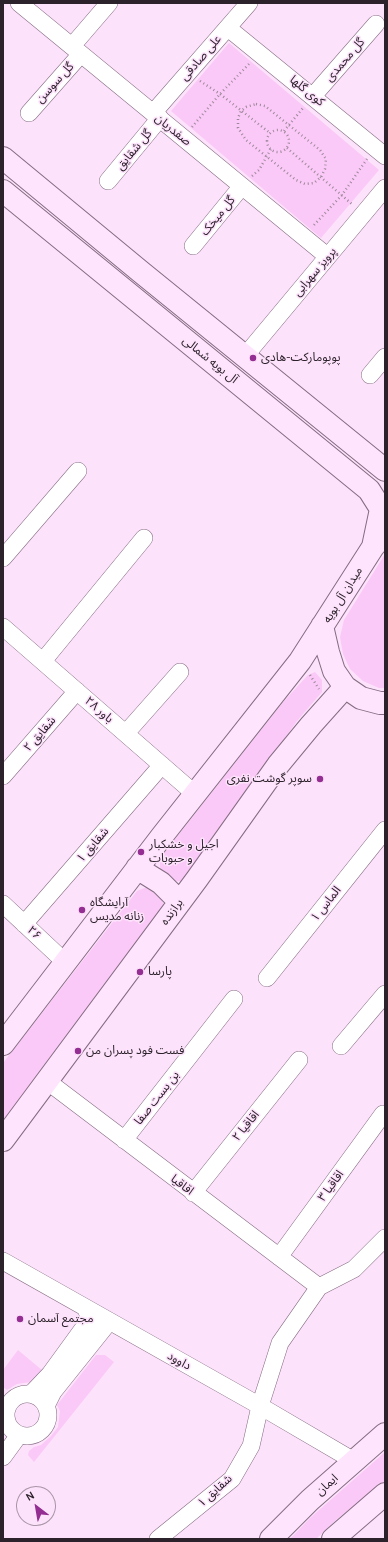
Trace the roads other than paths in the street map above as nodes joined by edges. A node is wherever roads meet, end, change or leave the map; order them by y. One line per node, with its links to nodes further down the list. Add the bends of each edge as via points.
1 (19, 3): 6 (street, صفدریان)
2 (109, 3): 6 (street, گل سوسن)
3 (249, 3): 5 (street, علی صادقی)
4 (376, 24): 7 (street, گل محمدی)
5 (228, 28): 7 (street, کوی گلها); 9 (street, علی صادقی, via 188,72)
6 (77, 50): 8 (street, گل سوسن); 9 (street, صفدریان)
7 (313, 96): 10 (street, کوی گلها)
8 (29, 112)
9 (156, 116): 12 (street, گل شقایق); 13 (street, صفدریان)
10 (380, 152)
11 (3, 158): 16 (main road, آل بویه شمالی)
12 (108, 181)
13 (242, 186): 18 (street, گل میخک); 19 (street, صفدریان)
14 (385, 188): 19 (street, پرویز سهرابی)
15 (3, 191): 17 (main road, آل بویه شمالی)
16 (74, 216): 17 (main road); 20 (main road, آل بویه شمالی)
17 (56, 235): 26 (main road, آل بویه شمالی, via 369,490 381,509)
18 (193, 246)
19 (327, 256): 20 (street, پرویز سهرابی)
20 (245, 356): 23 (main road, آل بویه شمالی)
21 (385, 358): 22 (street)
22 (370, 375)
23 (385, 470)
24 (78, 471): 27 (street)
25 (144, 538): 30 (street)
26 (379, 540): 28 (main road, میدان آل بویه)
27 (3, 558)
28 (322, 626): 32 (main road, میدان آل بویه, via 334,671); 38 (main road, via 300,661)
29 (4, 630): 30 (street, باور ۲۸)
30 (43, 662): 33 (street, باور ۲۸)
31 (180, 672): 35 (street)
32 (345, 687): 34 (main road, میدان آل بویه, via 361,698); 41 (main road, برازنده, via 278,765)
33 (77, 691): 35 (street, باور ۲۸); 37 (street, شقایق ۲)
34 (385, 703)
35 (126, 733): 36 (street, باور ۲۸)
36 (162, 765): 38 (street, باور ۲۸); 43 (street, شقایق ۱)
37 (3, 776)
38 (195, 794): 40 (main road)
39 (385, 830): 45 (street, الماس ۱)
40 (137, 868): 41 (main road, via 161,883); 44 (main road)
41 (180, 902): 51 (main road, برازنده)
42 (3, 904): 43 (street, ۲۶)
43 (24, 924): 44 (street, ۲۶)
44 (65, 962): 48 (main road)
45 (267, 978)
46 (385, 994): 49 (street)
47 (234, 999): 54 (street, بن بست صفا)
48 (6, 1034)
49 (341, 1046)
50 (299, 1060): 55 (street, اقاقیا ۲)
51 (47, 1081): 53 (main road, برازنده); 54 (street, اقاقیا)
52 (383, 1114): 57 (street, اقاقیا ۳)
53 (3, 1140)
54 (124, 1140): 55 (street, اقاقیا)
55 (193, 1193): 57 (street, اقاقیا)
56 (385, 1238): 59 (street, via 354,1269)
57 (278, 1257): 59 (street, اقاقیا)
58 (3, 1261): 60 (street, داوود)
59 (319, 1287): 64 (street, شقایق ۱, via 280,1343)
60 (86, 1309): 61 (street, داوود); 62 (street, via 90,1319 50,1374)
61 (109, 1322): 63 (street, via 53,1392); 64 (street, داوود)
62 (31, 1394): 63 (street, via 37,1396); 65 (street, via 17,1396 8,1405 6,1419)
63 (46, 1406): 65 (street, via 47,1420 40,1431 27,1436)
64 (260, 1406): 68 (street, داوود); 70 (street, شقایق ۱, via 251,1446 232,1479)
65 (10, 1431): 67 (street)
66 (385, 1434): 68 (main road, ایمان)
67 (3, 1457)
68 (354, 1461): 71 (main road, ایمان)
69 (385, 1494): 72 (main road)
70 (158, 1539)
71 (271, 1539)
72 (333, 1539)

